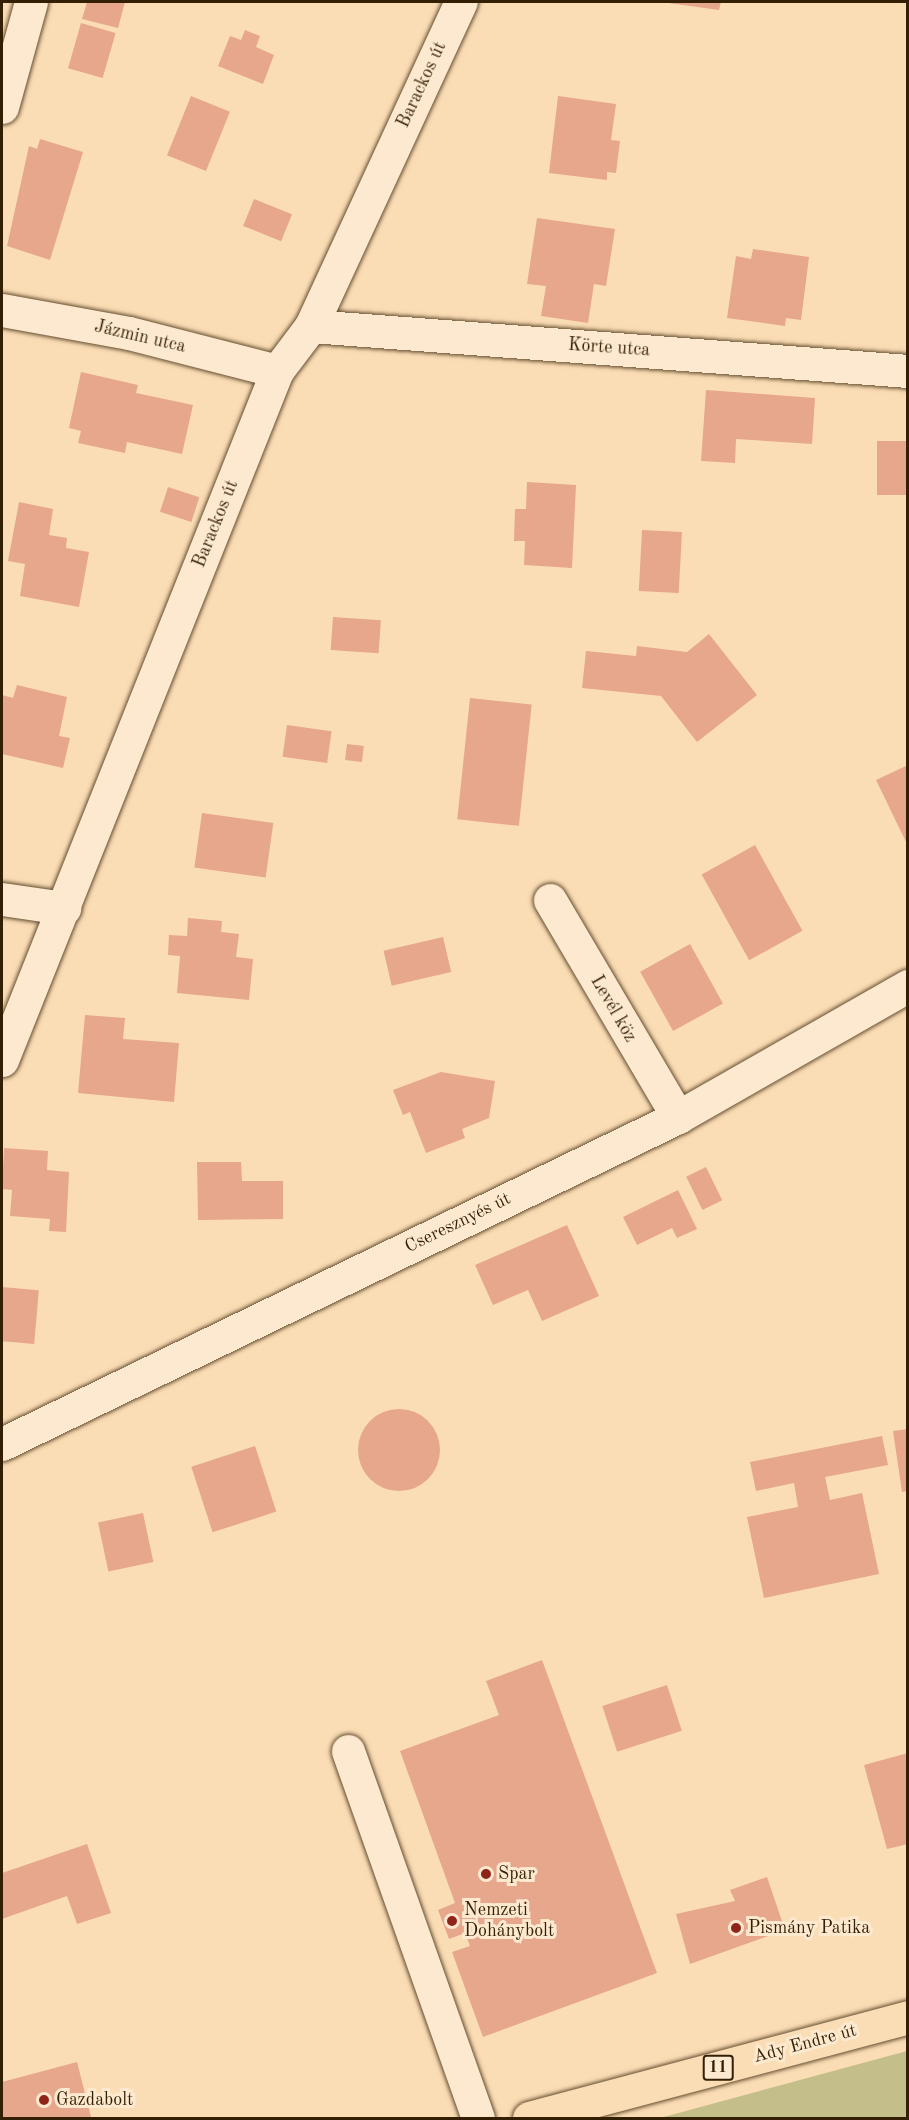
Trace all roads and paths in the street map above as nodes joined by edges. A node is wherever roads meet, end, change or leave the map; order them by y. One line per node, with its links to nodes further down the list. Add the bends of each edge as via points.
1 (31, 2): 3 (street)
2 (460, 2): 5 (street, Barackos út)
3 (2, 107)
4 (2, 310): 6 (street, Jázmin utca, via 129,333)
5 (311, 326): 6 (street, Barackos út); 7 (street, Körte utca)
6 (277, 371): 10 (street, Barackos út)
7 (908, 371)
8 (2, 900): 10 (street)
9 (550, 900): 13 (street, Levél köz)
10 (64, 908): 12 (street, Barackos út)
11 (908, 986): 13 (street, Cseresznyés út)
12 (2, 1060)
13 (678, 1117): 14 (street, Cseresznyés út)
14 (2, 1444)
15 (348, 1751): 17 (street)
16 (908, 2017): 18 (main road, Ady Endre út / 11)
17 (478, 2118)
18 (529, 2118)

